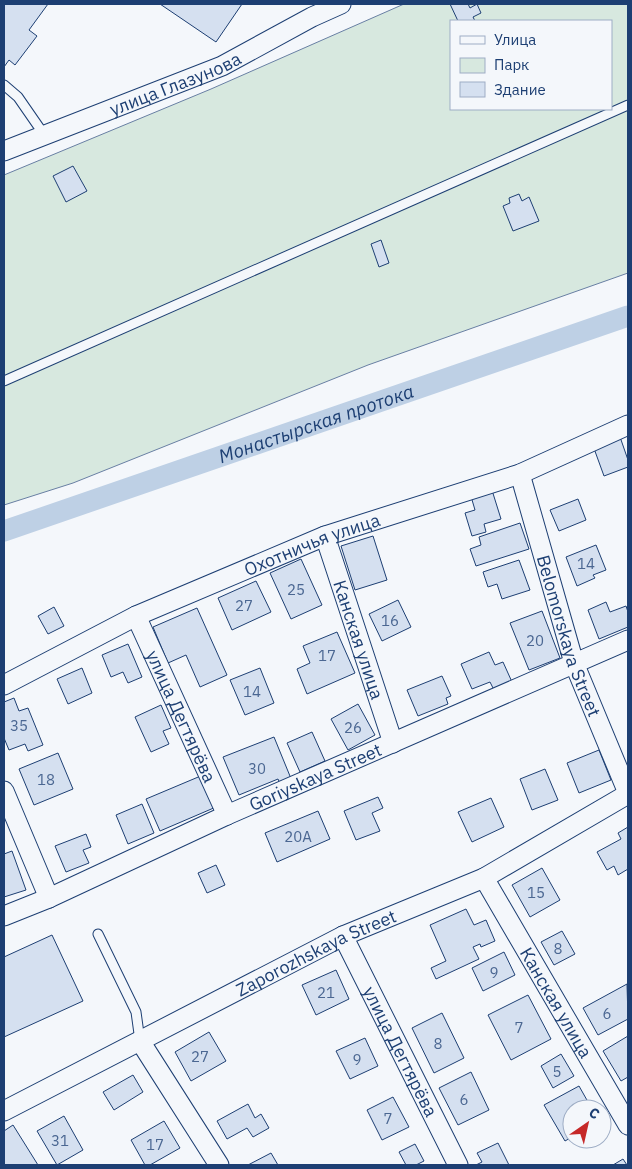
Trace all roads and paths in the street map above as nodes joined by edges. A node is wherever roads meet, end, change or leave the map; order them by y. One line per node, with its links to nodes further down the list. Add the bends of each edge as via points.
1 (341, 4): 4 (street, улица Глазунова, via 222,66)
2 (4, 85): 4 (lane, via 18,97)
3 (628, 105): 6 (lane)
4 (45, 136): 5 (street, улица Глазунова)
5 (4, 151)
6 (4, 381)
7 (628, 424): 8 (street, Охотничья улица)
8 (520, 474): 9 (street, Охотничья улица); 12 (street, Belomorskaya Street)
9 (324, 536): 10 (street, Охотничья улица); 14 (street, Канская улица)
10 (136, 616): 13 (street, Охотничья улица); 17 (street, улица Дегтярёва)
11 (628, 640): 12 (street, Goriyskaya Street)
12 (574, 663): 14 (street, Goriyskaya Street); 16 (street, Belomorskaya Street)
13 (4, 685)
14 (393, 743): 17 (street, Goriyskaya Street)
15 (4, 791): 19 (street)
16 (628, 794): 18 (street, Zaporozhskaya Street)
17 (227, 815): 19 (street, Goriyskaya Street)
18 (484, 878): 22 (street, Zaporozhskaya Street); 25 (street, Канская улица)
19 (50, 898): 20 (street, Goriyskaya Street)
20 (4, 916)
21 (98, 934): 23 (lane, via 136,1012)
22 (343, 936): 23 (street, Zaporozhskaya Street); 27 (street, улица Дегтярёва)
23 (140, 1041): 24 (street, Zaporozhskaya Street); 26 (street)
24 (4, 1111)
25 (628, 1125)
26 (219, 1165)
27 (458, 1165)

